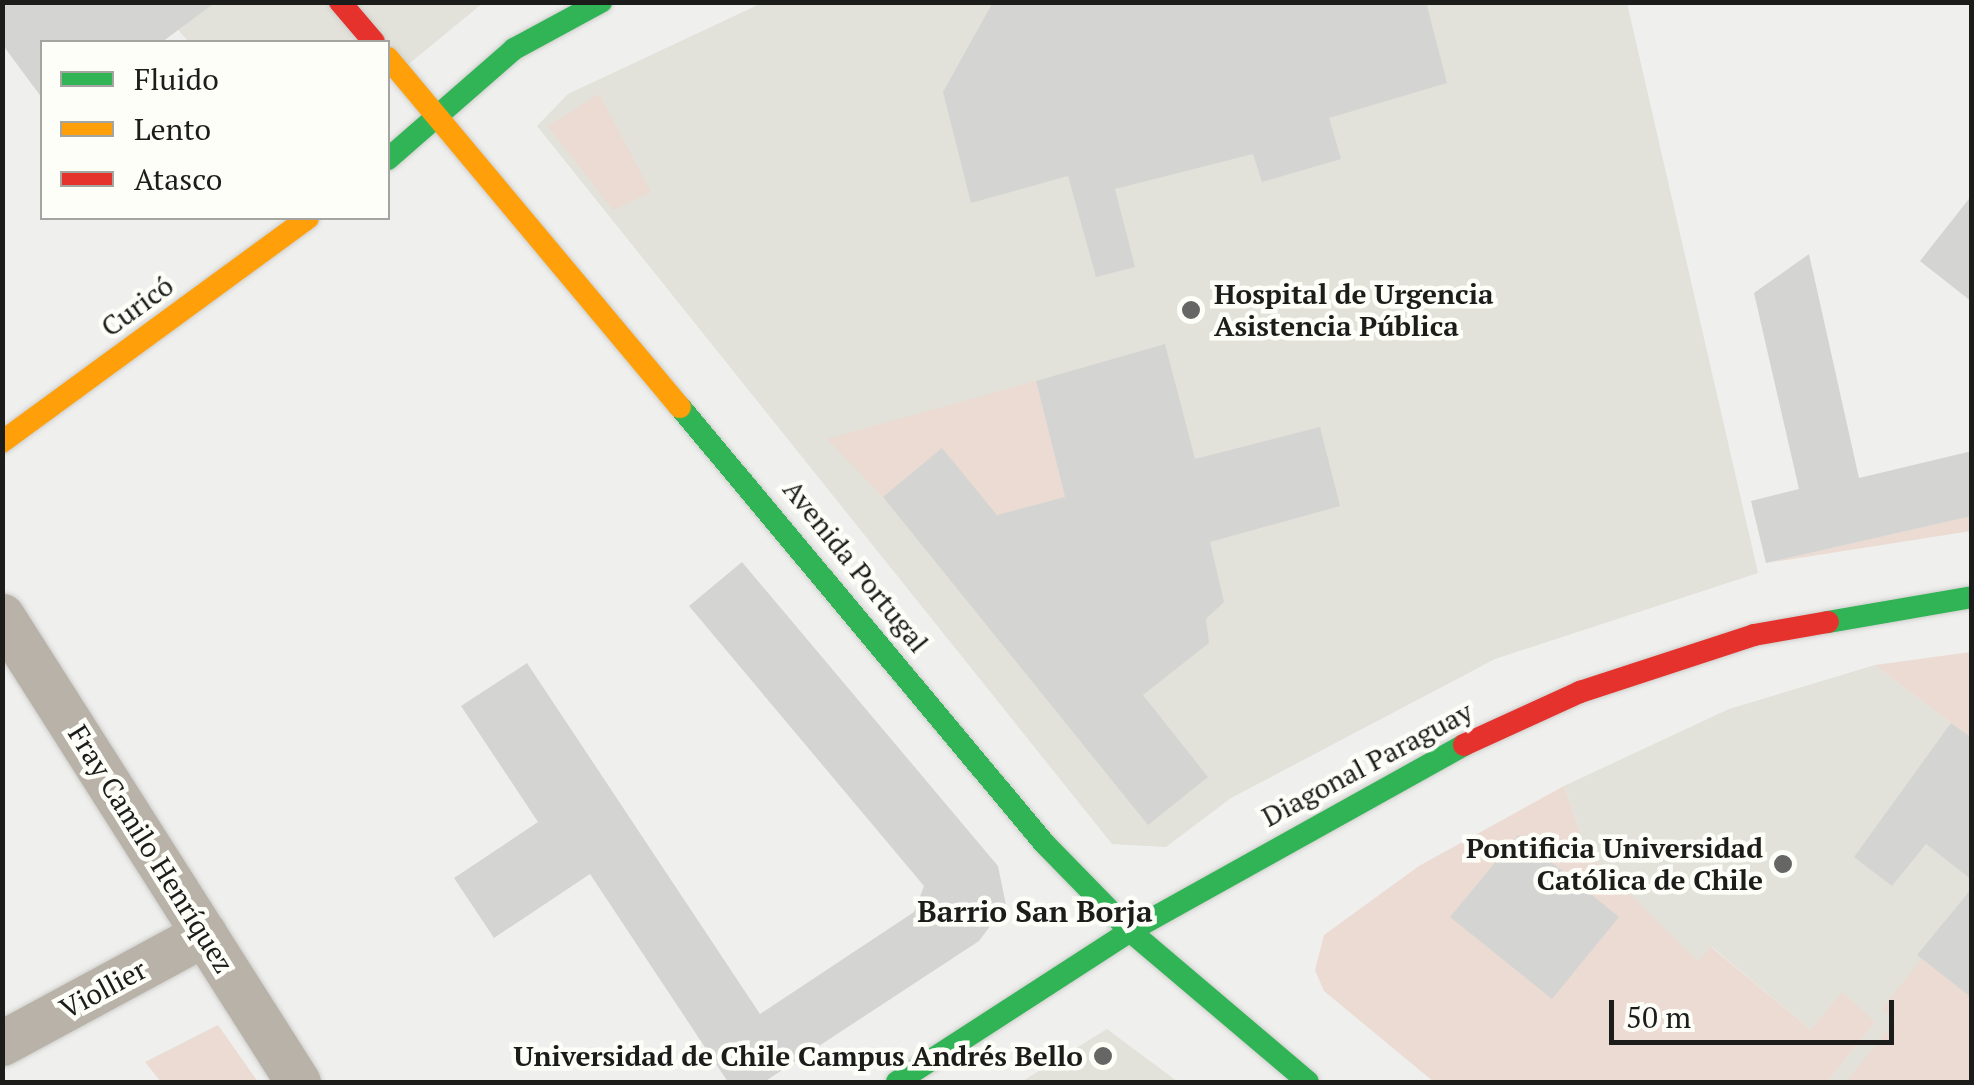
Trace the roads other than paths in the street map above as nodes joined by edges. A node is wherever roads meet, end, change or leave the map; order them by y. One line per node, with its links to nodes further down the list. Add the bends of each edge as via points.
1 (340, 2): 3 (main road)
2 (600, 2): 5 (main road, via 514,49)
3 (372, 40)
4 (390, 60): 5 (main road, Avenida Portugal)
5 (435, 116): 6 (main road); 11 (main road, Avenida Portugal, via 1044,843)
6 (390, 157)
7 (305, 220): 8 (main road, Curicó)
8 (2, 442)
9 (1972, 597): 11 (main road, Diagonal Paraguay, via 1754,634 1580,692 1400,774)
10 (2, 616): 12 (street, Fray Camilo Henríquez)
11 (1130, 932): 15 (main road, Diagonal Paraguay); 16 (main road, Avenida Portugal)
12 (204, 934): 13 (street, Viollier); 14 (street, Fray Camilo Henríquez)
13 (2, 1044)
14 (298, 1082)
15 (897, 1082)
16 (1308, 1082)

